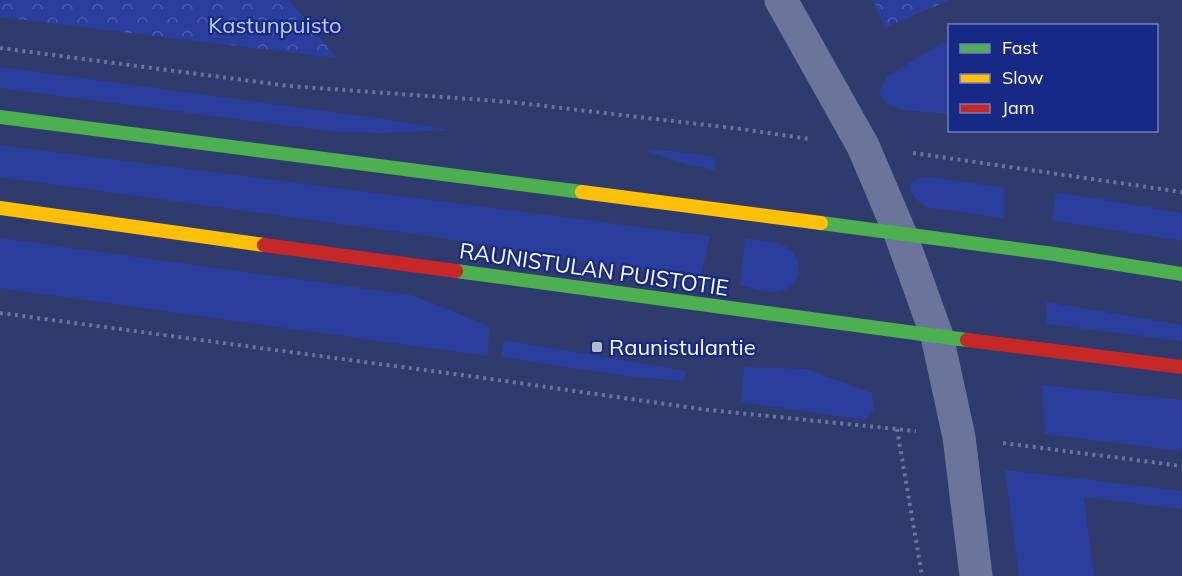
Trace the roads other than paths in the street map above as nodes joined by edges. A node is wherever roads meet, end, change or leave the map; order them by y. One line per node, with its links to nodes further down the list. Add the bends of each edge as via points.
1 (781, 0): 4 (street, via 863,146)
2 (0, 117): 4 (main road)
3 (0, 208): 6 (main road, RAUNISTULAN PUISTOTIE)
4 (900, 232): 5 (main road); 6 (street)
5 (1182, 274)
6 (937, 336): 7 (main road, RAUNISTULAN PUISTOTIE); 8 (street, via 959,437)
7 (1182, 368)
8 (976, 576)

